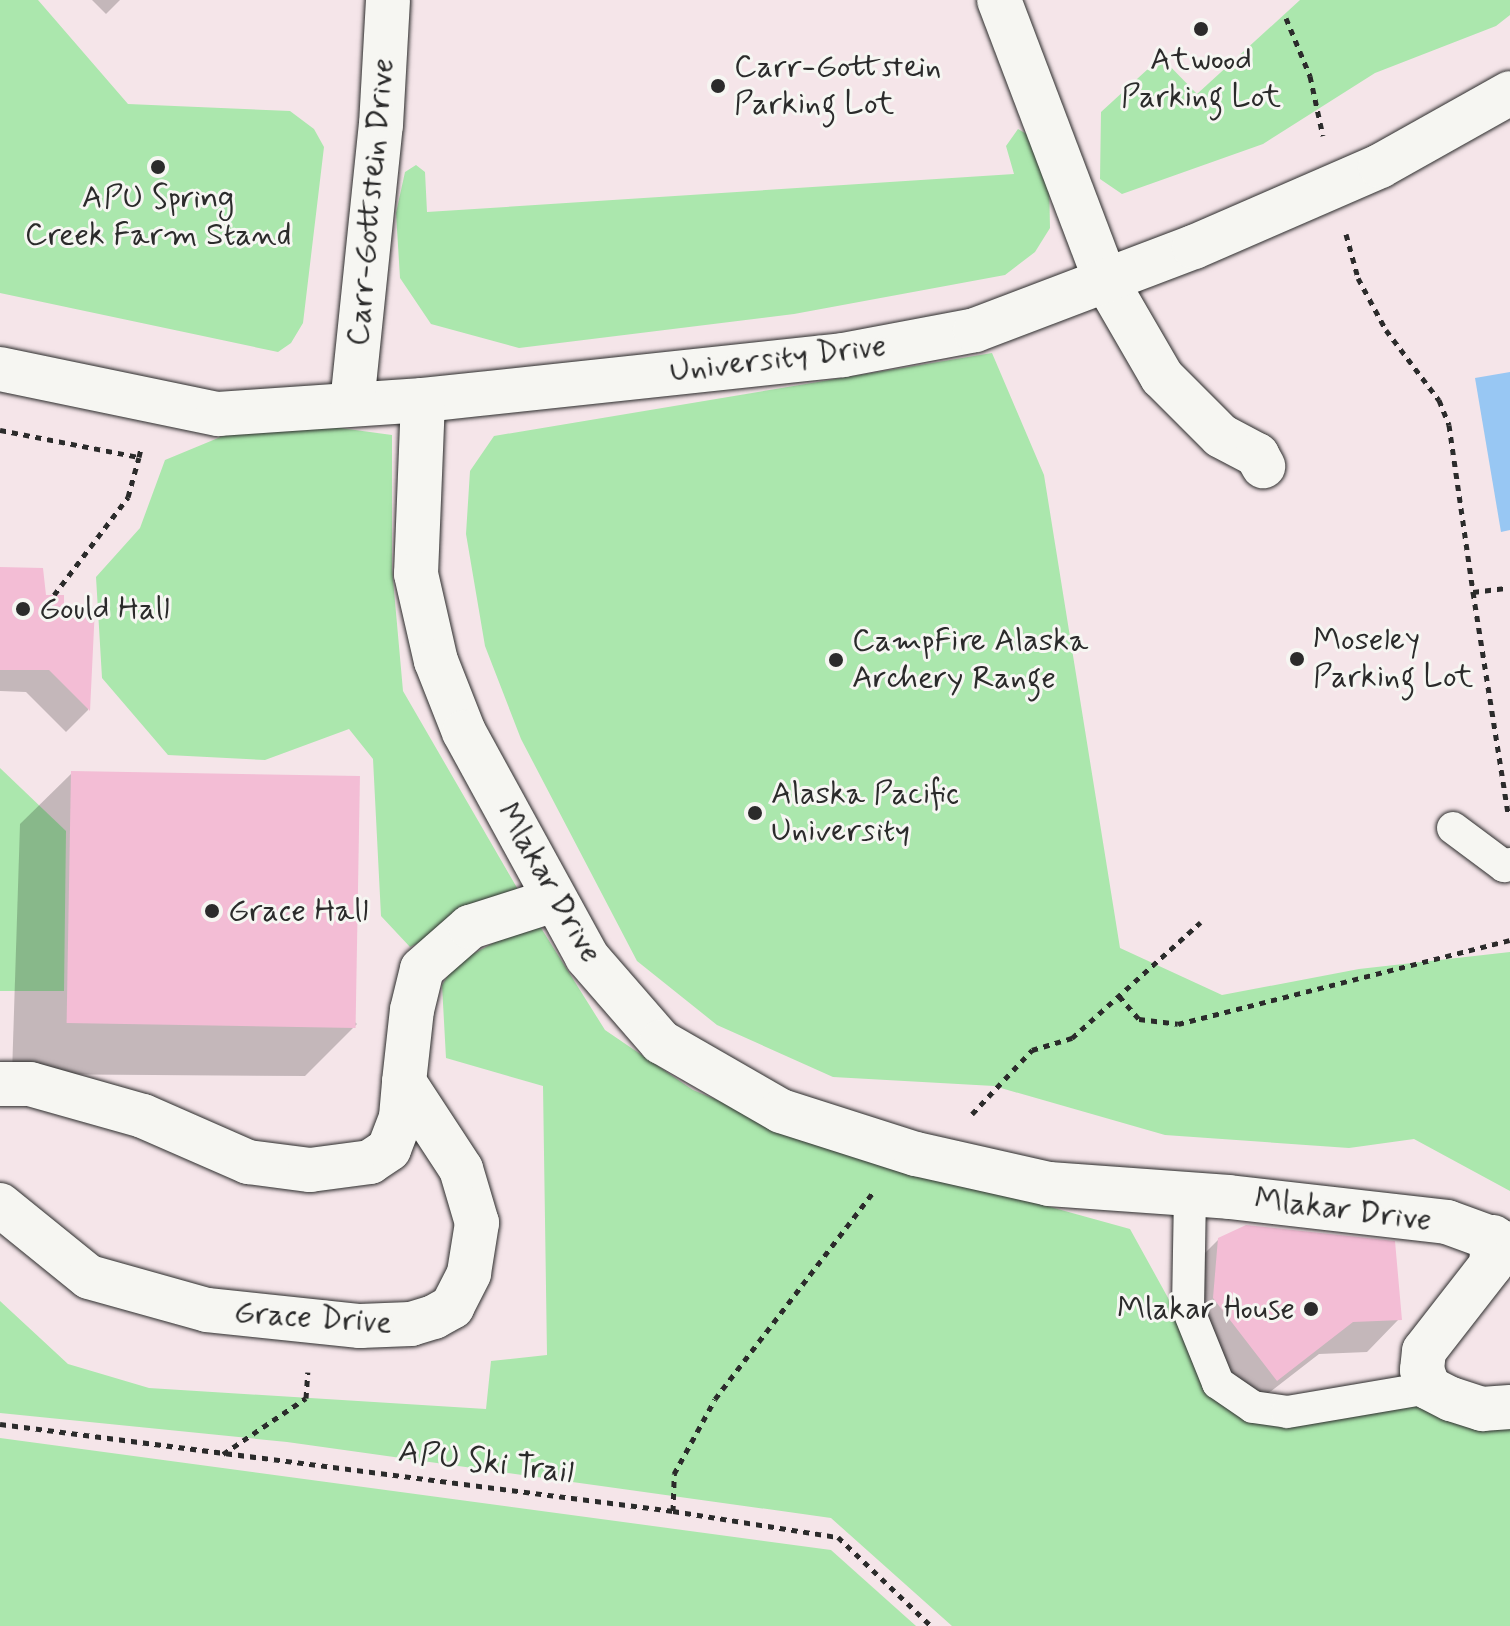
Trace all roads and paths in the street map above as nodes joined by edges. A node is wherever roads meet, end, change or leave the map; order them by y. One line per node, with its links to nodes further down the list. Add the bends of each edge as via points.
1 (388, 0): 9 (street, Carr-Gottstein Drive, via 381,125)
2 (999, 0): 6 (street)
3 (1286, 18): 5 (path, via 1319,111)
4 (1510, 93): 5 (street, University Drive)
5 (1328, 191): 6 (street, University Drive, via 1194,247); 13 (path, via 1358,278 1386,330 1439,400 1449,425)
6 (1104, 277): 8 (street, University Drive, via 975,330 843,355); 11 (street, via 1162,377 1221,436 1257,455)
7 (0, 369): 9 (street, University Drive, via 218,414)
8 (423, 400): 9 (street, University Drive); 19 (street, Mlakar Drive, via 416,574 436,661 464,732)
9 (352, 404)
10 (139, 457): 14 (path, via 128,497)
11 (1263, 466)
12 (1508, 588): 13 (path)
13 (1473, 592): 15 (path)
14 (54, 595)
15 (1507, 790): 16 (path)
16 (1510, 825)
17 (1453, 828): 18 (lane, via 1504,866)
18 (1510, 864)
19 (554, 900): 22 (street, via 470,927 422,969); 24 (street, Mlakar Drive, via 587,957 661,1042 781,1111 909,1152 1049,1184)
20 (1510, 940): 21 (path, via 1178,1024 1139,1019)
21 (1119, 996)
22 (404, 1082): 23 (street, via 401,1117 389,1149 370,1162 310,1170 248,1162 143,1116 30,1084); 27 (street, Grace Drive, via 461,1169 477,1223 469,1273 452,1307 411,1324)
23 (0, 1084)
24 (1190, 1194): 26 (street, Mlakar Drive, via 1447,1222); 28 (lane, via 1188,1309 1218,1383 1253,1407 1287,1412)
25 (0, 1205): 27 (street, Grace Drive, via 89,1277 207,1310)
26 (1502, 1241): 28 (street, Mlakar Drive, via 1491,1265 1424,1351 1422,1370)
27 (314, 1321): 31 (path, via 306,1398)
28 (1429, 1388): 29 (street, via 1482,1409)
29 (1510, 1407)
30 (0, 1424): 31 (path, APU Ski Trail)
31 (223, 1455): 32 (path, APU Ski Trail, via 838,1537)
32 (931, 1626)

